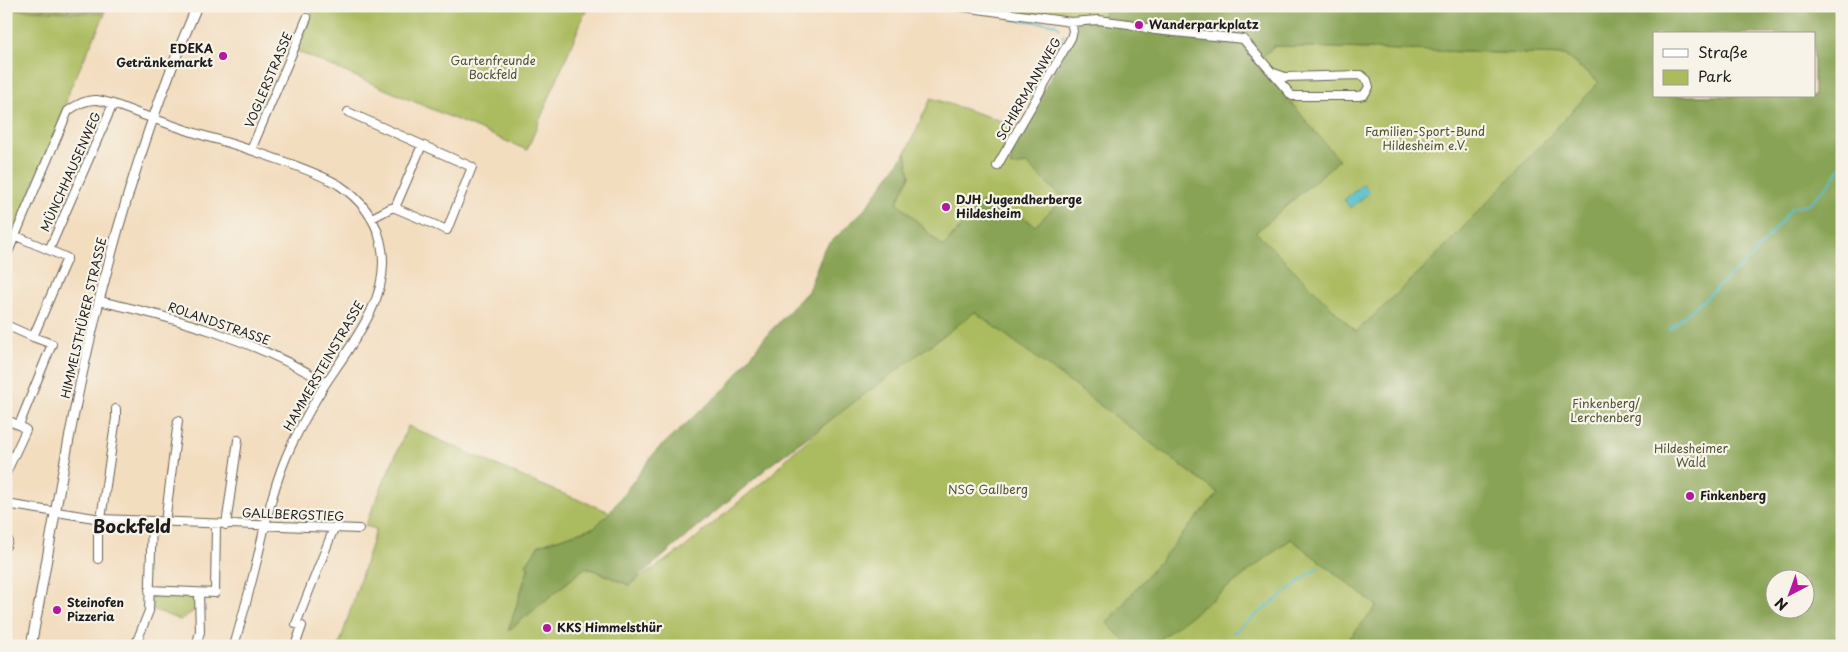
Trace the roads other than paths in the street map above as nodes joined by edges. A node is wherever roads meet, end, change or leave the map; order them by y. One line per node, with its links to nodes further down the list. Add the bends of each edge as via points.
1 (197, 6): 8 (street, HIMMELSTHÜRER STRASSE)
2 (956, 6): 4 (street)
3 (307, 18): 10 (street, VOGLERSTRASSE)
4 (1071, 22): 5 (street, via 1098,20 1155,30 1243,39); 11 (street, SCHIRRMANNWEG, via 1074,31 1071,38)
5 (1274, 73): 5 (street, via 1292,96 1358,96 1364,95 1369,87 1361,75 1285,77)
6 (113, 104): 8 (street, HAMMERSTEINSTRASSE); 14 (street, HAMMERSTEINSTRASSE, via 95,99 68,111); 15 (street, MÜNCHHAUSENWEG)
7 (348, 112): 9 (street)
8 (152, 118): 10 (street, HAMMERSTEINSTRASSE); 17 (street, HIMMELSTHÜRER STRASSE, via 119,222)
9 (422, 145): 12 (street); 12 (street, via 472,167 447,230)
10 (251, 150): 13 (street, HAMMERSTEINSTRASSE, via 311,171 336,184)
11 (997, 166)
12 (395, 208): 13 (street)
13 (372, 218): 20 (street, HAMMERSTEINSTRASSE, via 383,249 380,289 362,327)
14 (16, 236): 15 (street, MÜNCHHAUSENWEG); 16 (street, HAMMERSTEINSTRASSE)
15 (49, 250): 19 (street, MÜNCHHAUSENWEG, via 67,258)
16 (6, 257)
17 (99, 301): 20 (street, ROLANDSTRASSE, via 167,317 249,344); 28 (street, HIMMELSTHÜRER STRASSE)
18 (6, 325): 19 (street)
19 (33, 337): 24 (street, via 52,344)
20 (326, 383): 34 (street, HAMMERSTEINSTRASSE, via 291,447)
21 (116, 409): 29 (street)
22 (6, 420): 24 (street)
23 (178, 421): 31 (street)
24 (19, 425): 26 (street, via 26,430)
25 (238, 440): 33 (street, GALLBERGSTIEG)
26 (6, 474)
27 (6, 504): 28 (street, GALLBERGSTIEG)
28 (56, 513): 29 (street, GALLBERGSTIEG); 42 (street, HIMMELSTHÜRER STRASSE)
29 (101, 519): 30 (street, GALLBERGSTIEG); 39 (street)
30 (152, 521): 31 (street, GALLBERGSTIEG); 40 (street)
31 (165, 522): 32 (street, GALLBERGSTIEG)
32 (216, 524): 33 (street, GALLBERGSTIEG); 41 (street, via 214,594)
33 (226, 524): 34 (street, GALLBERGSTIEG)
34 (263, 526): 35 (street, GALLBERGSTIEG); 45 (street, HAMMERSTEINSTRASSE)
35 (334, 528): 36 (street, GALLBERGSTIEG); 46 (street, via 296,624 302,626)
36 (360, 529)
37 (6, 540): 38 (street)
38 (6, 546)
39 (98, 559)
40 (149, 590): 41 (street); 43 (street, via 149,611)
41 (199, 593): 44 (street, via 200,632)
42 (31, 646)
43 (135, 646)
44 (196, 646)
45 (234, 646)
46 (295, 646)

